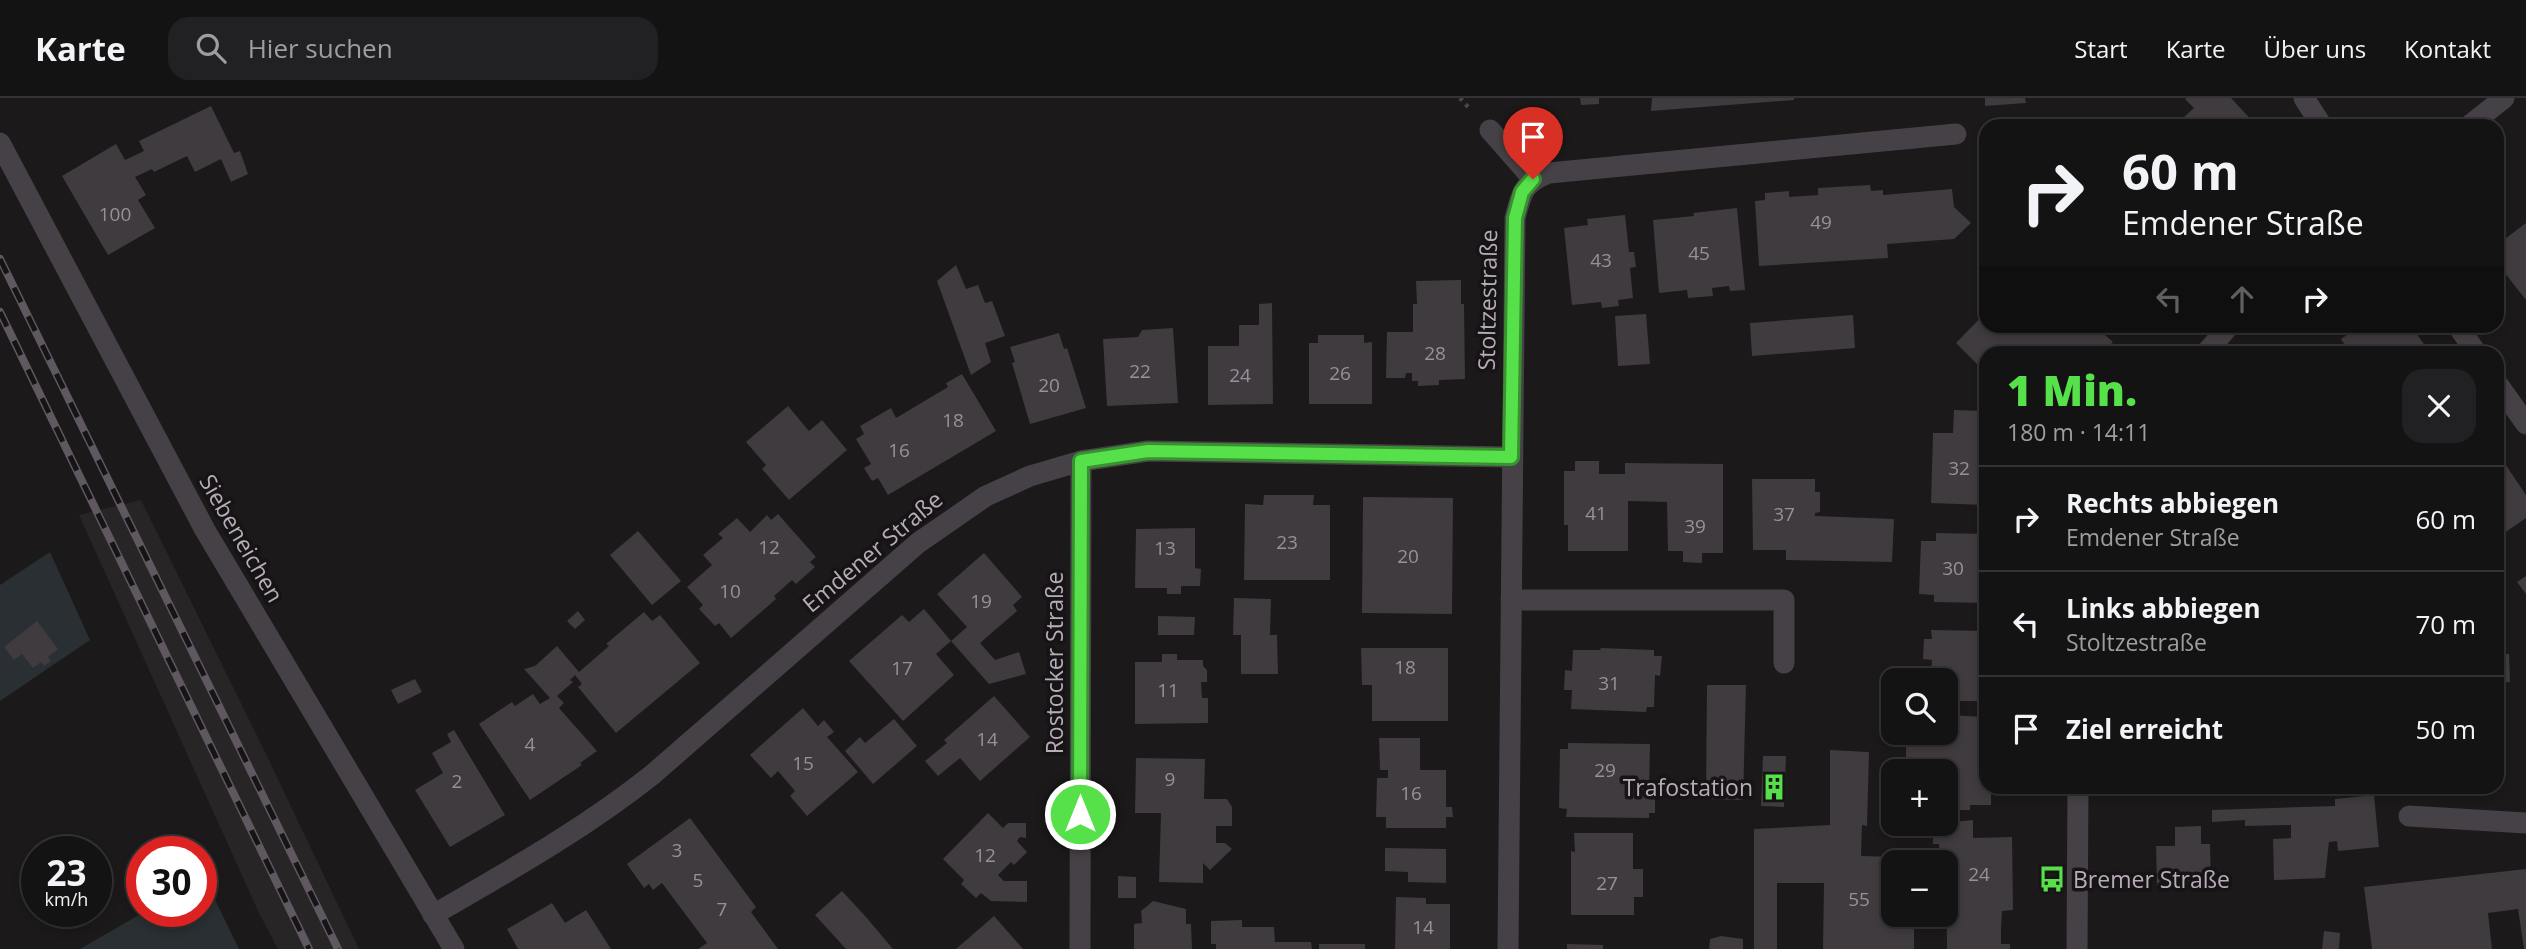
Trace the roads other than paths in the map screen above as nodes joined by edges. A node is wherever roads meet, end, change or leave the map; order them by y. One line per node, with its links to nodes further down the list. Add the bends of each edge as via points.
1 (2304, 98): 3 (street)
2 (2504, 98): 4 (street)
3 (2318, 119)
4 (2478, 119)
5 (1490, 130): 8 (street)
6 (1956, 134): 8 (street, via 1549,173)
7 (0, 144): 18 (street, Siebeneichen, via 205,530)
8 (1533, 179): 11 (street, Stoltzestraße, via 1522,192 1515,218)
9 (2504, 393): 10 (street)
10 (2526, 424)
11 (1511, 457): 12 (street, Emdener Straße, via 1148,451); 13 (street, Stoltzestraße)
12 (1081, 461): 18 (street, Emdener Straße, via 1030,476 956,514 653,775 580,828); 20 (street, Rostocker Straße)
13 (1511, 600): 14 (street, via 1784,600); 21 (street, Stoltzestraße)
14 (1784, 663)
15 (2078, 794): 22 (street)
16 (2409, 816): 17 (street)
17 (2526, 823)
18 (433, 915): 19 (street, Siebeneichen)
19 (454, 949)
20 (1080, 949)
21 (1508, 949)
22 (2077, 949)

